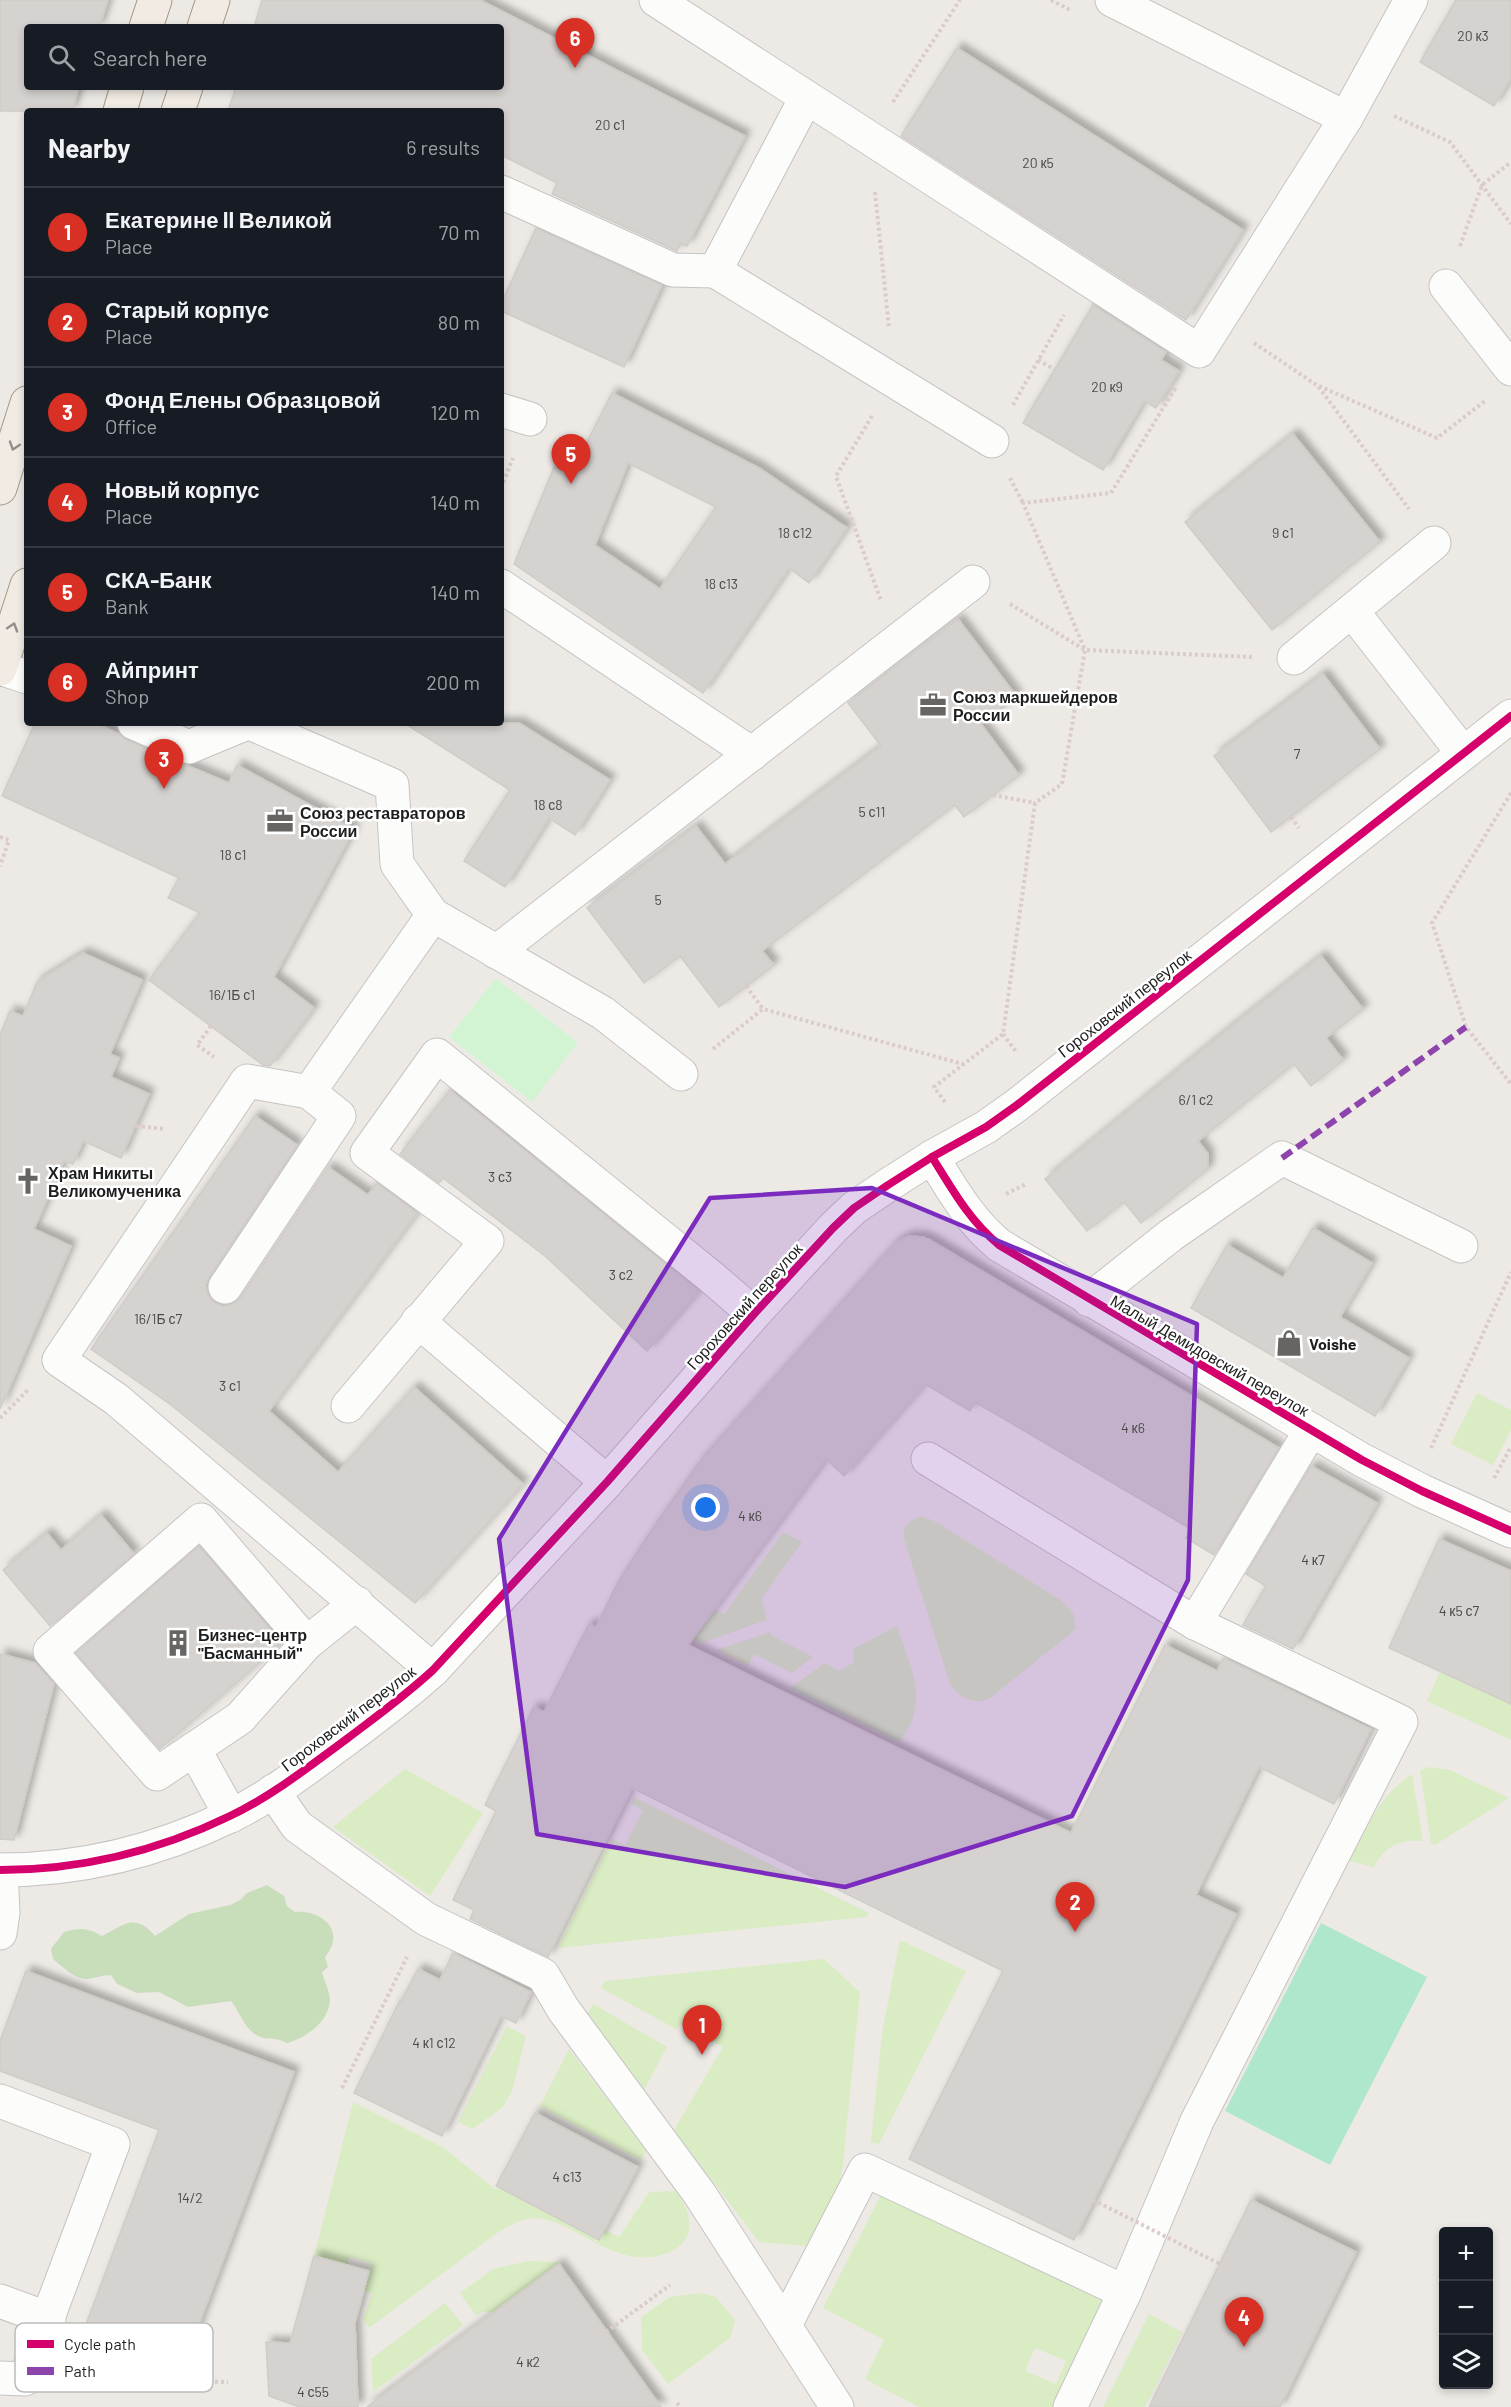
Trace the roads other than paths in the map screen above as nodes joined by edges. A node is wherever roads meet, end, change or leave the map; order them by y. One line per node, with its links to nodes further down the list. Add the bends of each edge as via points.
1 (155, 0): 6 (main road)
2 (213, 0): 7 (main road)
3 (656, 0): 10 (street)
4 (1112, 0): 13 (street)
5 (1411, 0): 13 (street)
6 (147, 24)
7 (205, 24)
8 (126, 90): 11 (main road)
9 (185, 90): 12 (main road)
10 (806, 98): 13 (street, via 1199,351); 15 (street)
11 (121, 108)
12 (179, 108)
13 (1351, 108)
14 (504, 193): 15 (street, via 673,270)
15 (715, 271): 19 (street)
16 (1446, 286): 17 (street)
17 (1502, 382)
18 (24, 412): 20 (main road, one-way to 20)
19 (992, 441)
20 (0, 488)
21 (1434, 543): 25 (street)
22 (973, 582): 35 (street)
23 (504, 588): 35 (street)
24 (24, 594): 27 (main road, one-way to 24)
25 (1352, 611): 26 (street); 34 (street)
26 (1294, 658)
27 (0, 668): 28 (street)
28 (24, 676)
29 (1511, 716): 34 (street, Гороховский переулок)
30 (141, 726): 31 (street, via 189,747)
31 (241, 726)
32 (263, 726): 33 (street)
33 (294, 732): 36 (street, via 392,785 397,864)
34 (1463, 753): 40 (street, Гороховский переулок, via 1017,1105)
35 (752, 754): 37 (street)
36 (433, 915): 37 (street); 39 (street)
37 (496, 952): 38 (street, via 603,1012)
38 (681, 1074)
39 (309, 1092): 42 (street, via 339,1116); 51 (street, via 247,1081 59,1360 116,1399)
40 (932, 1157): 43 (street, Малый Демидовский переулок, via 982,1231); 44 (street, Гороховский переулок, via 854,1208)
41 (1461, 1246): 43 (street, via 1282,1158 1171,1235)
42 (225, 1287)
43 (1089, 1300): 47 (street, Малый Демидовский переулок)
44 (753, 1314): 45 (street, via 437,1054 367,1153 487,1241); 49 (street, Гороховский переулок)
45 (418, 1322): 46 (street); 49 (street)
46 (348, 1406)
47 (1311, 1430): 50 (street, Малый Демидовский переулок, via 1422,1491); 52 (street)
48 (928, 1459): 52 (street)
49 (607, 1482): 54 (street, Гороховский переулок)
50 (1511, 1531)
51 (357, 1603): 53 (street); 54 (street)
52 (1195, 1623): 61 (street, via 1401,1722 1197,2121)
53 (308, 1643): 55 (street, via 240,1718); 55 (street, via 201,1520 50,1651 157,1774)
54 (433, 1670): 56 (street, Гороховский переулок, via 408,1693)
55 (194, 1749): 57 (street)
56 (273, 1791): 57 (street, Гороховский переулок); 65 (street, via 297,1826 426,1919 543,1975 563,2009 699,2193)
57 (231, 1816): 58 (street, Гороховский переулок, via 175,1839 111,1858)
58 (0, 1869): 59 (street)
59 (0, 1933)
60 (0, 2101): 63 (street, via 113,2145)
61 (1125, 2292): 65 (street, via 865,2170); 67 (street)
62 (0, 2301): 63 (street)
63 (49, 2319): 64 (street)
64 (47, 2323)
65 (785, 2325): 66 (street)
66 (837, 2407)
67 (1070, 2407)

